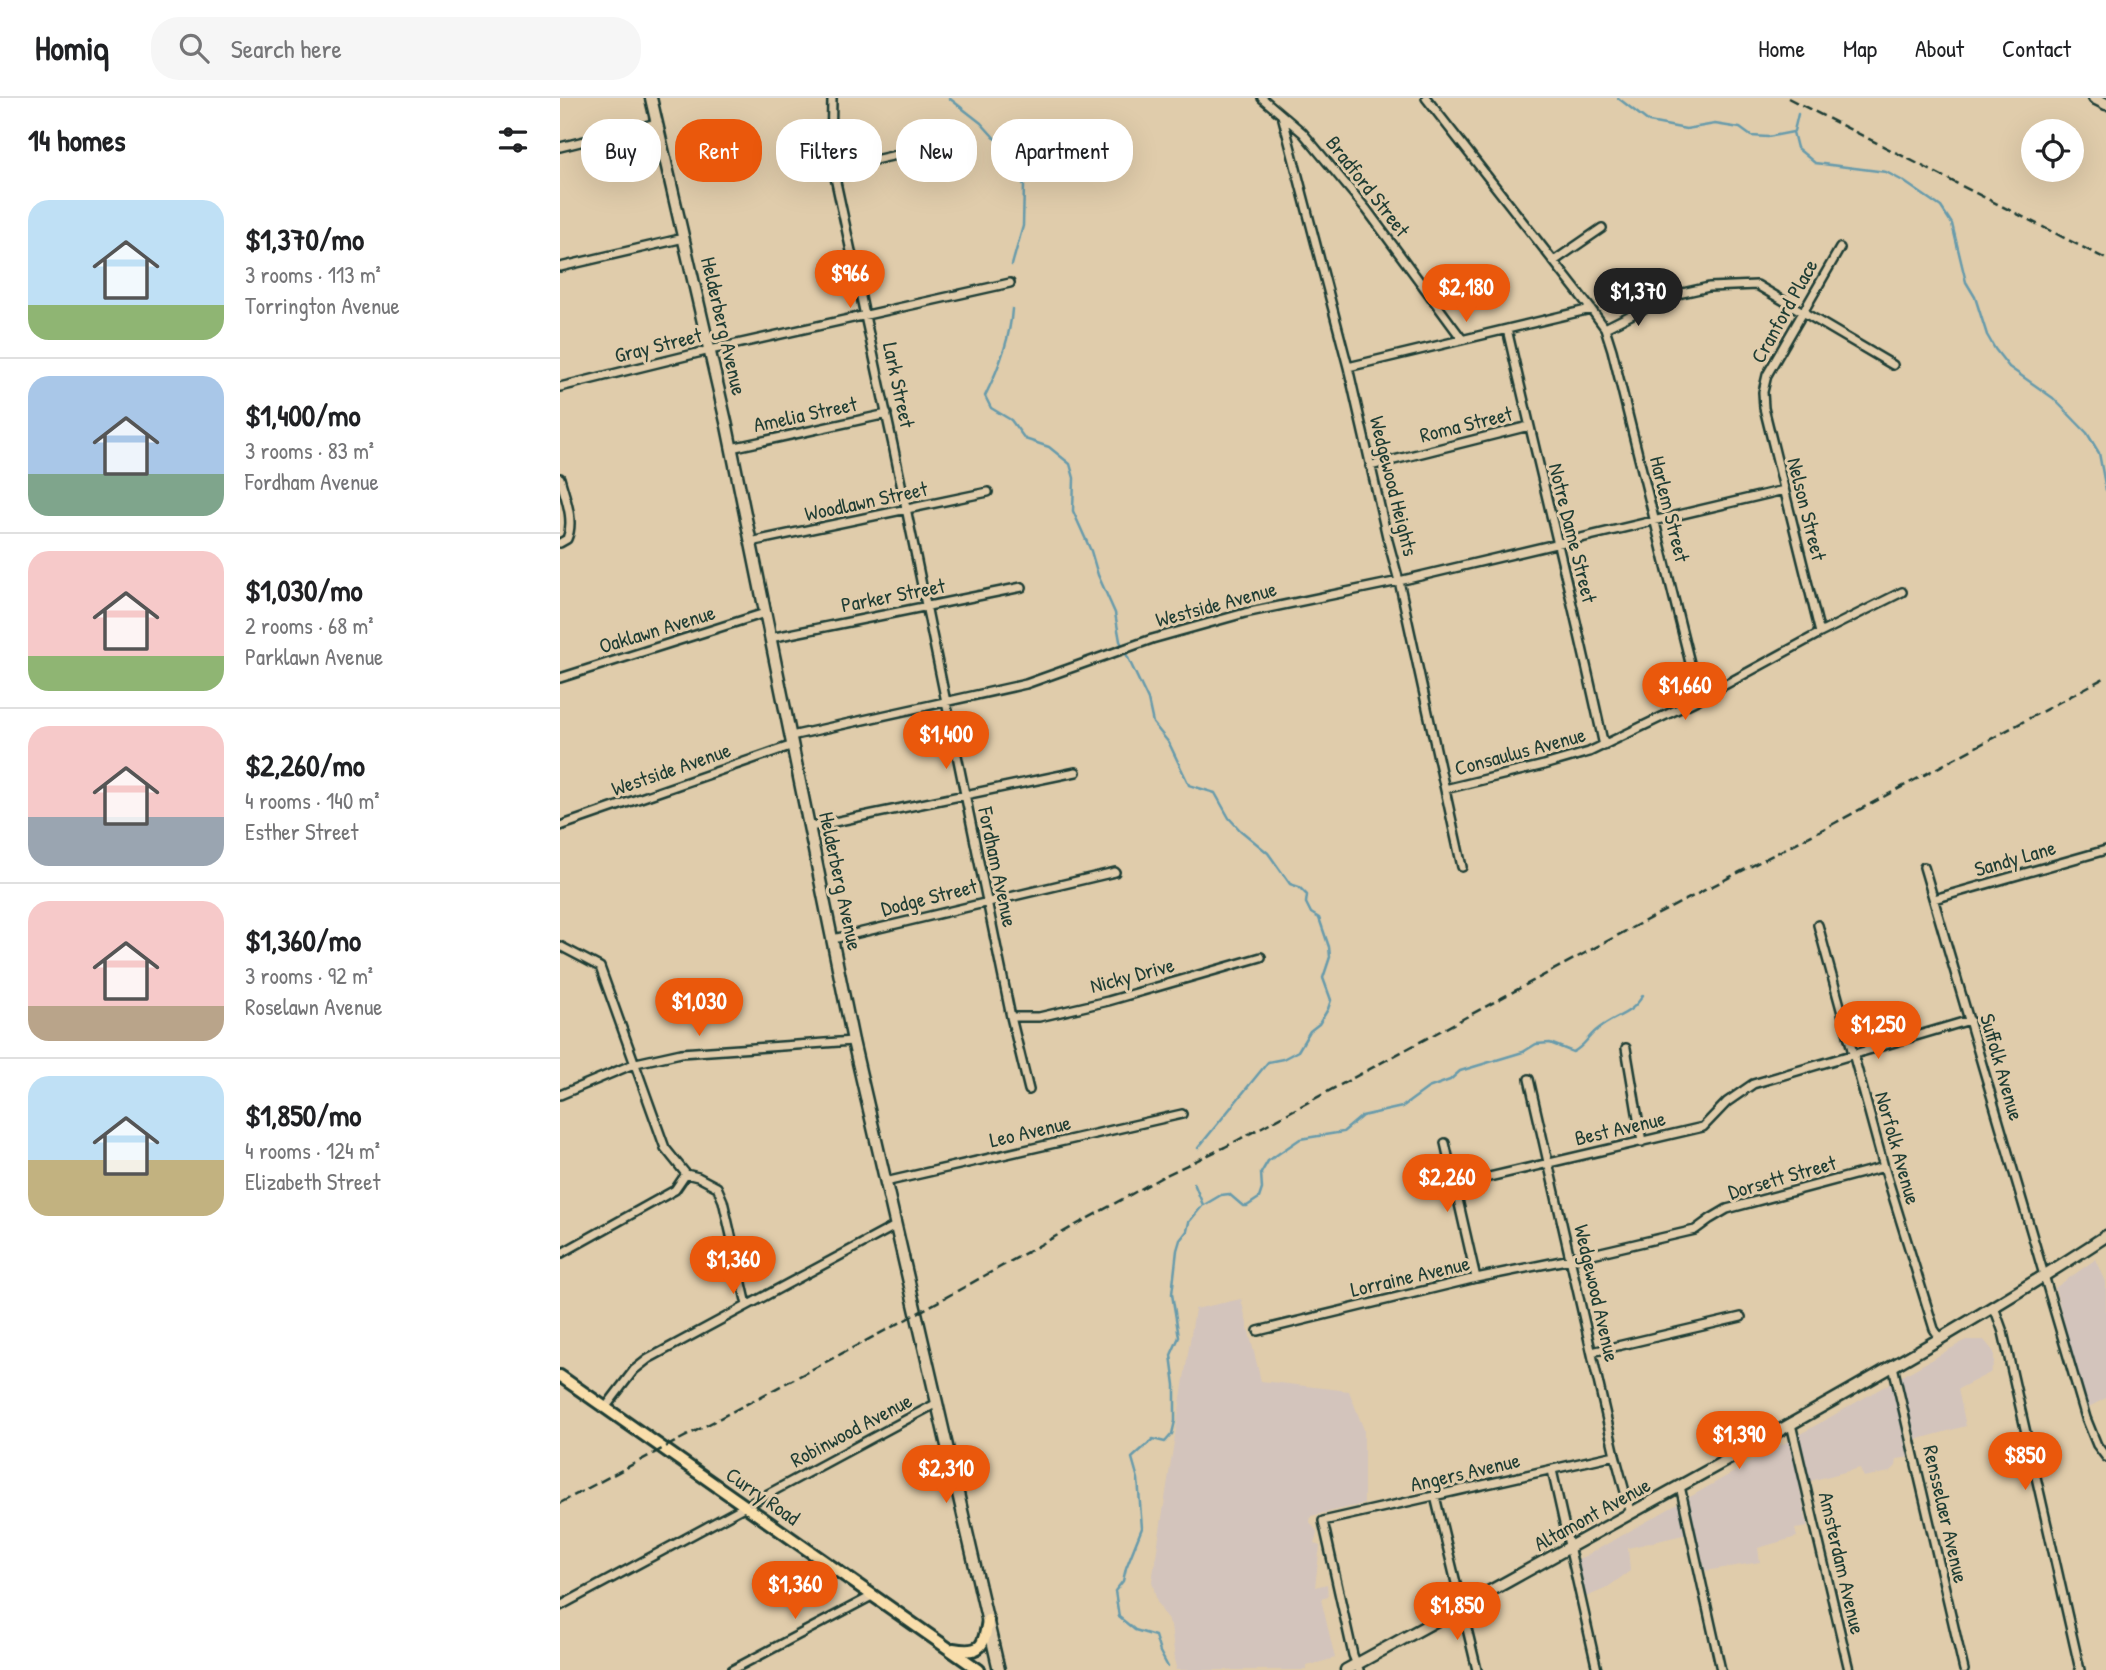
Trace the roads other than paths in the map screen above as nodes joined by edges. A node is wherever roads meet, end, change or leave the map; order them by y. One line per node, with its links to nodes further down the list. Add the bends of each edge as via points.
1 (651, 98): 8 (street, Helderberg Avenue)
2 (832, 98): 9 (street, Lark Street)
3 (1262, 98): 7 (street, Bradford Street)
4 (1426, 98): 17 (street, Harlem Street)
5 (2094, 98): 6 (street)
6 (2106, 104)
7 (1282, 115): 25 (street, Bradford Street, via 1303,133 1367,210); 28 (street, Wedgewood Heights)
8 (656, 119)
9 (832, 119)
10 (661, 140): 15 (street, Helderberg Avenue)
11 (581, 142): 12 (street)
12 (560, 147)
13 (837, 182): 22 (street, Lark Street)
14 (1602, 228): 17 (street)
15 (684, 237): 18 (street); 26 (street, Helderberg Avenue)
16 (1840, 248): 21 (street, Cranford Place)
17 (1555, 261): 20 (street, Harlem Street)
18 (560, 267)
19 (1010, 284): 22 (street, Gray Street)
20 (1591, 309): 23 (street, Harlem Street); 24 (street)
21 (1804, 313): 23 (street, via 1757,285 1709,287 1669,296); 27 (street); 30 (street, Cranford Place)
22 (866, 315): 26 (street, Gray Street); 31 (street, Lark Street)
23 (1605, 328): 40 (street, Harlem Street)
24 (1507, 329): 25 (street); 32 (street, Notre Dame Street)
25 (1462, 339): 28 (street)
26 (710, 350): 29 (street, Gray Street); 34 (street, Helderberg Avenue)
27 (1894, 365)
28 (1348, 367): 35 (street, Wedgewood Heights)
29 (560, 387)
30 (1763, 392): 37 (street, Nelson Street)
31 (887, 414): 33 (street, Lark Street); 34 (street, Amelia Street)
32 (1529, 426): 35 (street, Roma Street); 43 (street, Notre Dame Street)
33 (893, 445): 39 (street, Fordham Avenue)
34 (731, 448): 41 (street, Helderberg Avenue)
35 (1370, 466): 44 (street, Wedgewood Heights)
36 (560, 478): 42 (street, via 570,522 567,539)
37 (1783, 490): 40 (street, Westside Avenue); 49 (street, Nelson Street)
38 (988, 492): 39 (street, Woodlawn Street)
39 (907, 510): 41 (street, Woodlawn Street); 47 (street, Fordham Avenue)
40 (1655, 520): 43 (street, Westside Avenue); 52 (street, Harlem Street)
41 (750, 542): 48 (street, Helderberg Avenue)
42 (560, 543)
43 (1556, 544): 44 (street, Westside Avenue); 55 (street, Notre Dame Street)
44 (1399, 581): 53 (street, Westside Avenue, via 1245,613 1026,684); 57 (street, Wedgewood Heights)
45 (1022, 587): 47 (street, Parker Street)
46 (1902, 592): 49 (street, Consaulus Avenue)
47 (926, 607): 50 (street, Parker Street); 53 (street, Fordham Avenue)
48 (765, 613): 50 (street, Helderberg Avenue); 51 (street, Oaklawn Avenue)
49 (1820, 633): 52 (street, Consaulus Avenue)
50 (770, 638): 54 (street, Helderberg Avenue)
51 (560, 678)
52 (1699, 699): 55 (street, Consaulus Avenue)
53 (945, 702): 54 (street, Westside Avenue); 58 (street, Fordham Avenue)
54 (792, 741): 59 (street, Westside Avenue); 60 (street, Helderberg Avenue)
55 (1604, 746): 57 (street, Consaulus Avenue)
56 (1076, 772): 58 (street)
57 (1445, 789): 62 (street, Wedgewood Heights)
58 (965, 795): 60 (street); 66 (street, Fordham Avenue)
59 (560, 825)
60 (810, 827): 68 (street, Helderberg Avenue)
61 (2106, 850): 65 (street, Sandy Lane)
62 (1462, 867)
63 (1924, 867): 65 (street, Suffolk Avenue)
64 (1115, 872): 66 (street, Dodge Street)
65 (1934, 899): 72 (street, Suffolk Avenue)
66 (986, 901): 68 (street, Dodge Street); 71 (street, Fordham Avenue)
67 (1818, 925): 75 (street, Norfolk Avenue)
68 (833, 939): 73 (street, Helderberg Avenue)
69 (560, 946): 76 (street, via 600,967)
70 (1261, 957): 71 (street, Nicky Drive, via 1108,1001 1039,1017)
71 (1011, 1017): 78 (street, Fordham Avenue)
72 (1970, 1020): 75 (street, Best Avenue); 92 (street, Suffolk Avenue)
73 (853, 1041): 76 (street, via 681,1053); 86 (street, Helderberg Avenue)
74 (1626, 1048): 81 (street)
75 (1854, 1053): 81 (street, Best Avenue, via 1752,1084 1703,1127); 84 (street, Norfolk Avenue)
76 (636, 1063): 79 (street); 85 (street, via 665,1148)
77 (1529, 1079): 83 (street, Wedgewood Avenue)
78 (1029, 1090)
79 (560, 1095)
80 (1182, 1114): 86 (street, Leo Avenue)
81 (1642, 1142): 83 (street, Best Avenue)
82 (1445, 1143): 87 (street)
83 (1549, 1163): 87 (street, Best Avenue); 91 (street, Wedgewood Avenue)
84 (1884, 1167): 91 (street, Dorsett Street, via 1727,1209 1695,1230); 98 (street, Norfolk Avenue)
85 (686, 1174): 90 (street, via 675,1190); 94 (street, via 717,1186)
86 (885, 1182): 88 (street, Helderberg Avenue)
87 (1455, 1185): 93 (street)
88 (895, 1226): 94 (street); 102 (street, Helderberg Avenue)
89 (2106, 1236): 92 (street, Altamont Avenue)
90 (560, 1254)
91 (1571, 1259): 93 (street, Lorraine Avenue); 99 (street, Wedgewood Avenue)
92 (2045, 1277): 95 (street, Altamont Avenue); 106 (street, Suffolk Avenue, via 2086,1418)
93 (1476, 1278): 97 (street, Lorraine Avenue)
94 (747, 1305): 103 (street, via 648,1359)
95 (1994, 1307): 98 (street, Altamont Avenue); 128 (street)
96 (1741, 1317): 99 (street)
97 (1258, 1331)
98 (1940, 1338): 100 (street, Altamont Avenue)
99 (1592, 1352): 105 (street, Wedgewood Avenue)
100 (1893, 1366): 104 (street, Altamont Avenue); 127 (street, Rensselaer Avenue)
101 (560, 1376): 103 (main road, Curry Road)
102 (937, 1404): 110 (street, Robinwood Avenue); 116 (street, Helderberg Avenue)
103 (605, 1408): 110 (main road, Curry Road)
104 (1791, 1424): 108 (street, Altamont Avenue); 126 (street, Amsterdam Avenue)
105 (1615, 1455): 107 (street, Angers Avenue); 111 (street, Wedgewood Avenue)
106 (2106, 1457)
107 (1552, 1470): 109 (street, Angers Avenue); 112 (street)
108 (1680, 1486): 111 (street, Altamont Avenue); 125 (street)
109 (1435, 1496): 115 (street); 118 (street, Angers Avenue, via 1322,1521)
110 (745, 1506): 113 (main road, Curry Road); 114 (street, Robinwood Avenue)
111 (1630, 1514): 112 (street, Altamont Avenue)
112 (1570, 1548): 115 (street, Altamont Avenue); 124 (street)
113 (872, 1596): 117 (main road, Curry Road); 119 (street)
114 (560, 1606)
115 (1462, 1608): 118 (street, Altamont Avenue); 123 (street)
116 (988, 1620): 117 (main road, via 980,1647 966,1651); 121 (street, Helderberg Avenue)
117 (947, 1648): 120 (main road, Curry Road)
118 (1357, 1667): 122 (street, Altamont Avenue)
119 (732, 1670)
120 (979, 1670)
121 (999, 1670)
122 (1346, 1670)
123 (1477, 1670)
124 (1597, 1670)
125 (1721, 1670)
126 (1849, 1670)
127 (1964, 1670)
128 (2080, 1670)

